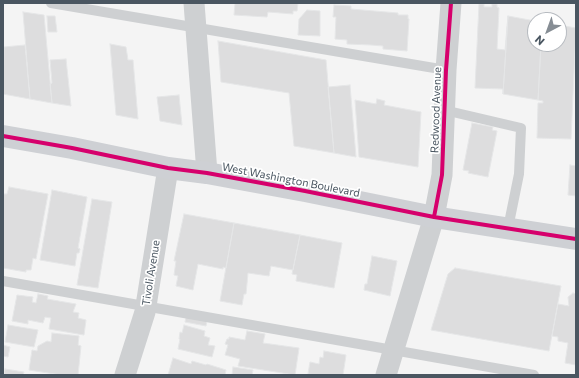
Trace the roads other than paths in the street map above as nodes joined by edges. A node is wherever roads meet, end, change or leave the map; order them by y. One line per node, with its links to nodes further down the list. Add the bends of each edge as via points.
1 (51, 3): 4 (lane)
2 (194, 3): 4 (street)
3 (451, 3): 5 (street, Redwood Avenue)
4 (196, 27): 5 (lane); 9 (street)
5 (446, 70): 6 (street, Redwood Avenue)
6 (444, 110): 10 (street, Redwood Avenue, via 442,175); 11 (lane, via 521,128 519,174)
7 (3, 136): 8 (main road, West Washington Boulevard)
8 (168, 168): 9 (main road, West Washington Boulevard); 14 (street, Tivoli Avenue)
9 (207, 173): 10 (main road, West Washington Boulevard)
10 (434, 217): 11 (main road, West Washington Boulevard); 15 (street, Redwood Avenue)
11 (508, 228): 12 (main road, West Washington Boulevard)
12 (576, 239)
13 (3, 281): 14 (lane)
14 (145, 306): 15 (lane); 16 (street, Tivoli Avenue)
15 (394, 350): 17 (street, Redwood Avenue); 18 (lane)
16 (125, 375)
17 (386, 375)
18 (534, 375)

